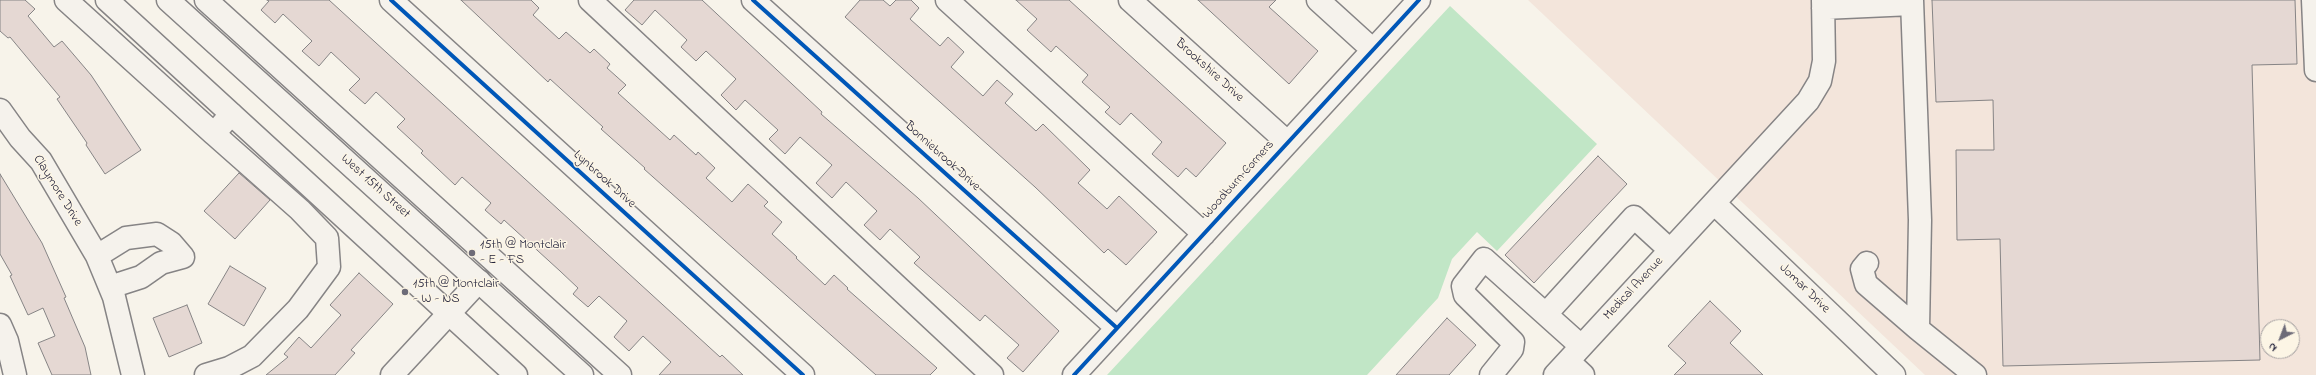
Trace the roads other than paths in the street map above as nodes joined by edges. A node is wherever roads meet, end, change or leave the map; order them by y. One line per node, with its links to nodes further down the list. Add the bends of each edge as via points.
1 (66, 0): 20 (street)
2 (107, 0): 19 (street)
3 (168, 0): 27 (street, West 15th Street)
4 (206, 0): 41 (street)
5 (391, 0): 42 (street, Lynbrook Drive)
6 (590, 0): 43 (street)
7 (753, 0): 32 (street, Bonniebrook Drive)
8 (947, 0): 23 (street)
9 (1130, 0): 21 (street, Brookshire Drive)
10 (1318, 0): 16 (street)
11 (1419, 0): 16 (street, Woodburn Corners)
12 (2313, 0): 15 (street)
13 (1912, 2): 14 (street); 33 (street, via 1920,220)
14 (1823, 4): 22 (street, Medical Avenue, via 1824,61 1820,81 1804,105)
15 (2315, 41): 17 (street)
16 (1373, 50): 21 (street, Woodburn Corners)
17 (2316, 70)
18 (0, 110): 25 (street, Claymore Drive, via 41,161)
19 (231, 114): 20 (street); 29 (street)
20 (214, 134): 37 (street, via 300,210 327,238 329,267 298,309 252,356 229,368)
21 (1287, 142): 23 (street, Woodburn Corners)
22 (1714, 203): 24 (street, Medical Avenue); 46 (street, Jomar Drive)
23 (1204, 234): 32 (street, Woodburn Corners)
24 (1670, 250): 30 (street, via 1634,217); 34 (street, Medical Avenue)
25 (96, 256): 28 (street, Claymore Drive); 28 (street, via 126,238 157,234 171,243 183,257 161,263 141,277)
26 (1867, 263): 33 (street, via 1862,269 1866,284)
27 (479, 280): 29 (street); 40 (street, West 15th Street)
28 (110, 287): 36 (street, Claymore Drive)
29 (448, 313): 38 (street); 39 (street)
30 (1546, 314): 34 (street); 45 (street, via 1484,259 1462,286 1465,295 1513,342 1512,349)
31 (0, 325): 35 (street)
32 (1117, 328): 44 (street, Woodburn Corners)
33 (1918, 329): 47 (street)
34 (1572, 364)
35 (15, 375)
36 (133, 375)
37 (206, 375)
38 (392, 375)
39 (516, 375)
40 (582, 375)
41 (620, 375)
42 (803, 375)
43 (992, 375)
44 (1074, 375)
45 (1491, 375)
46 (1894, 375)
47 (1975, 375)

